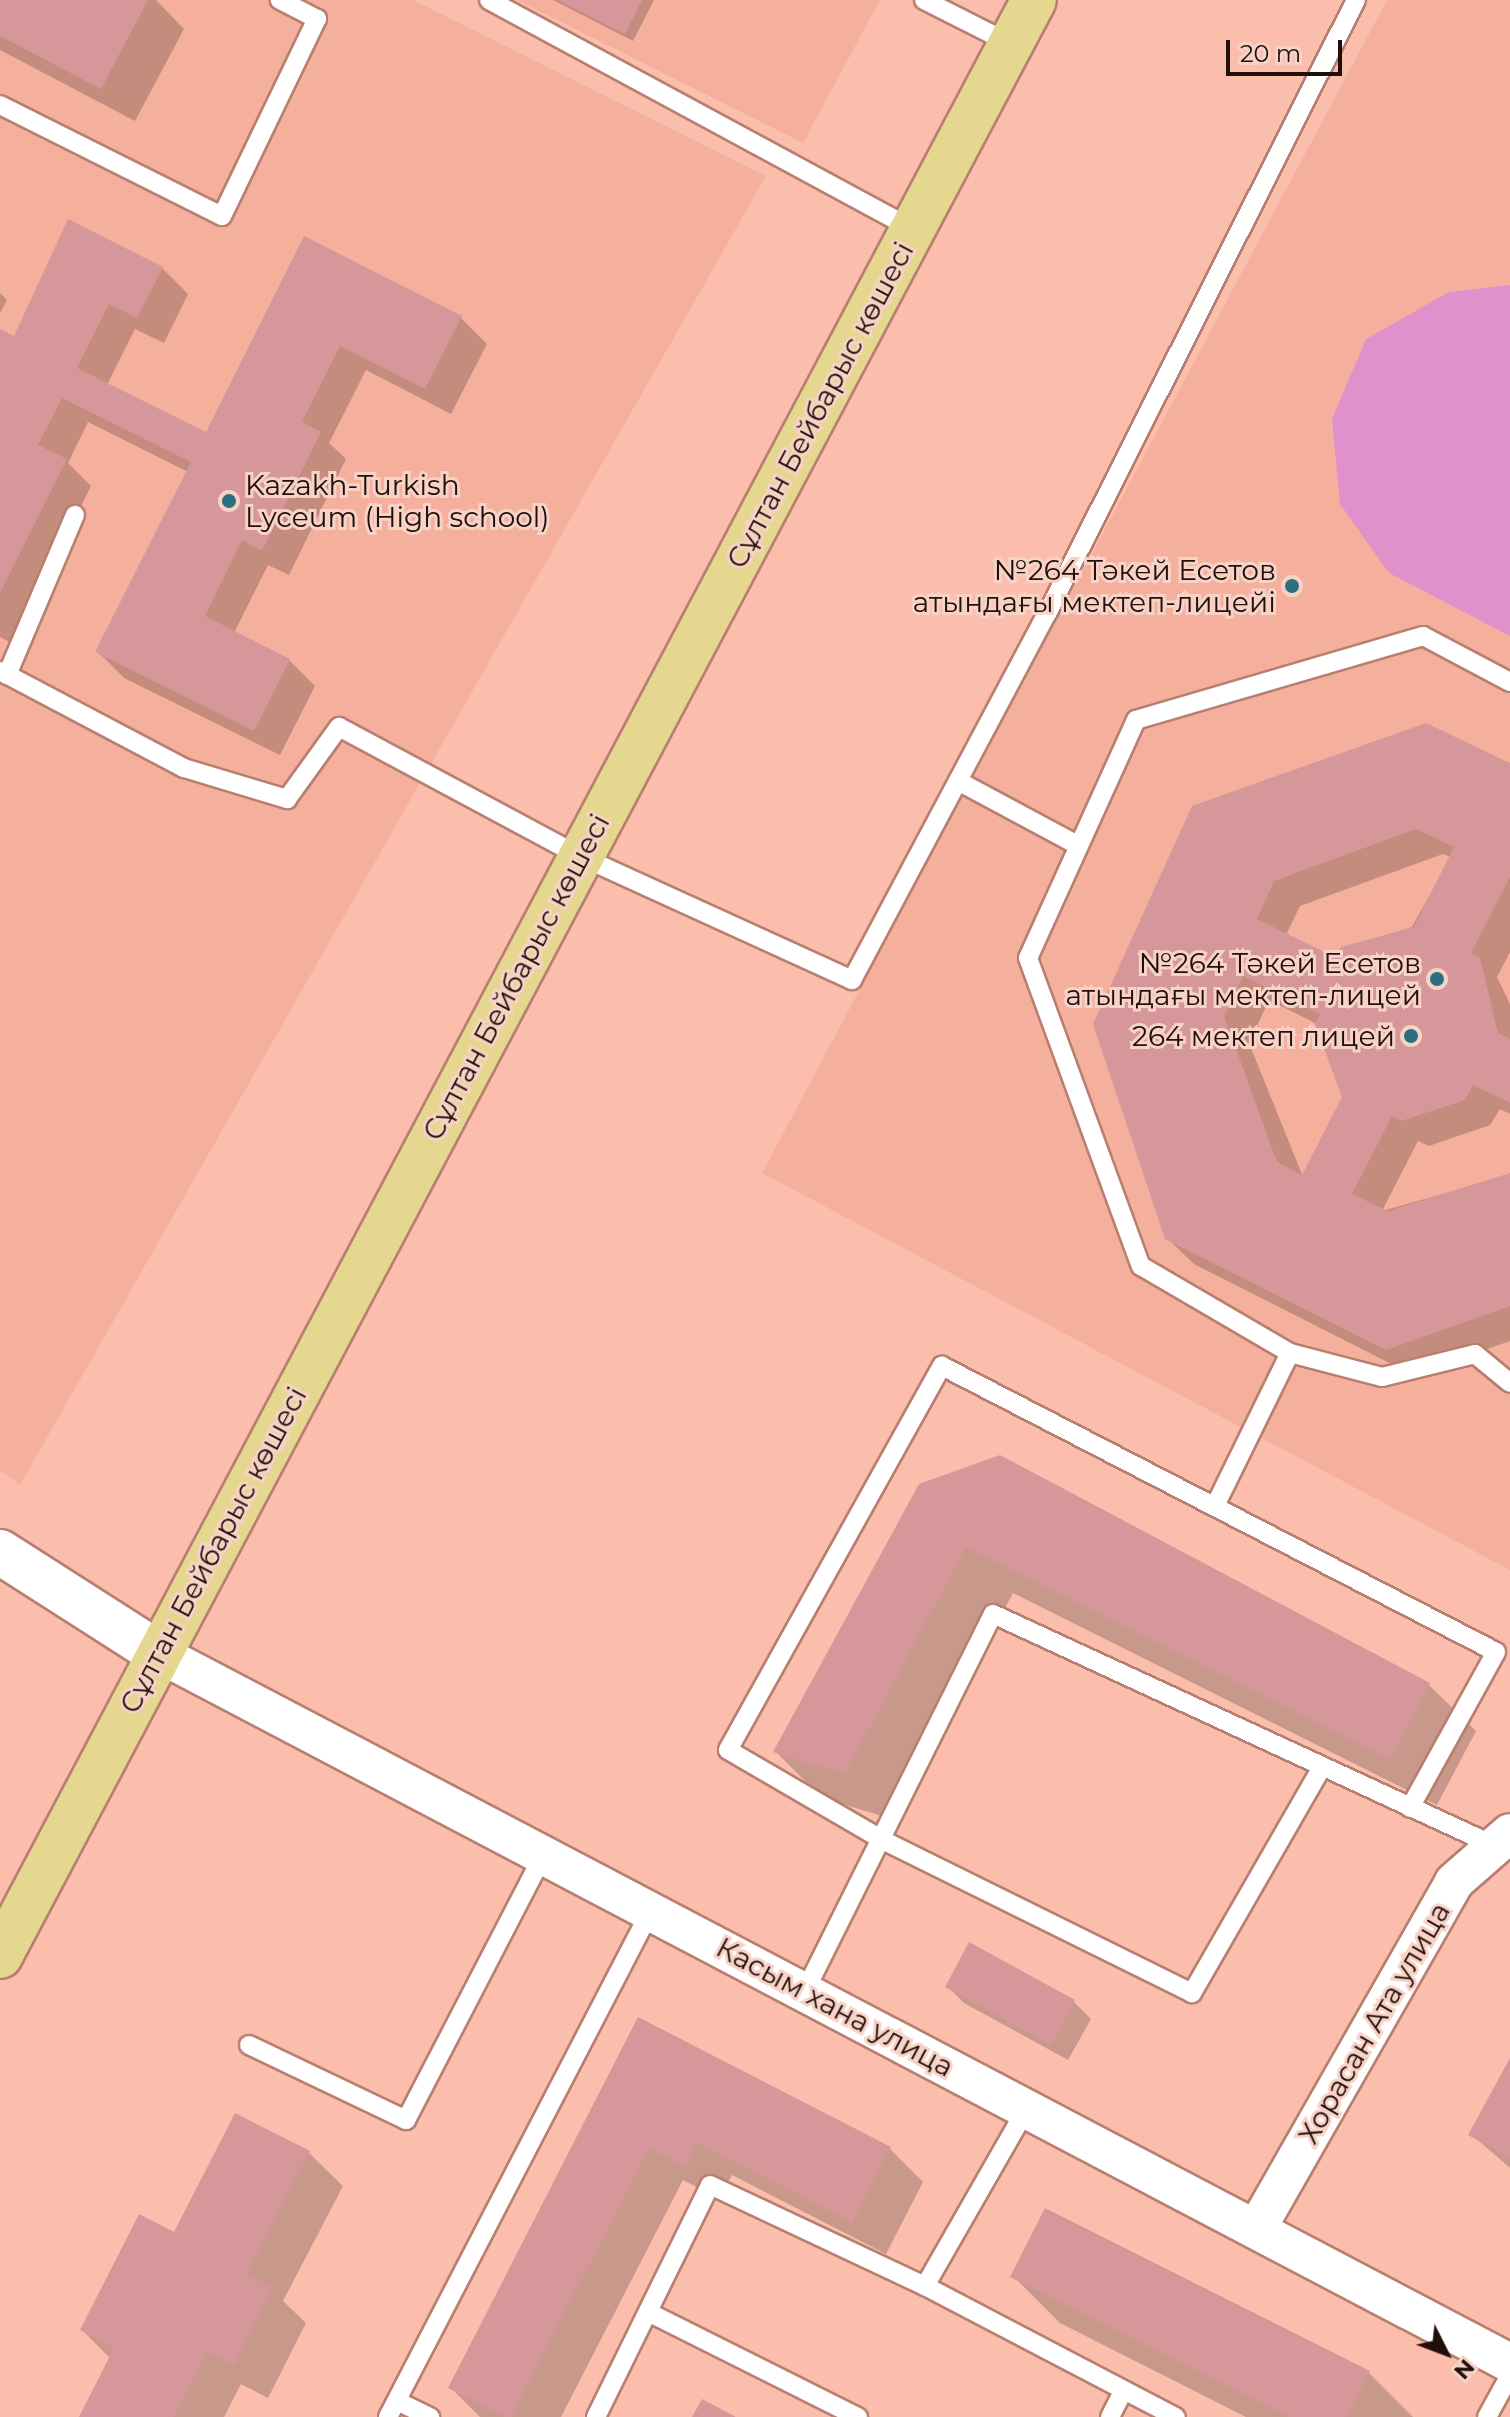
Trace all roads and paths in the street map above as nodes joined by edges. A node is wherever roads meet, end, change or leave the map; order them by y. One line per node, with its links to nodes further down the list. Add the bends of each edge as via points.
1 (280, 0): 7 (lane, via 317,19 222,216)
2 (489, 0): 8 (lane)
3 (924, 0): 6 (lane)
4 (1034, 0): 6 (main road, Сұлтан Бейбарыс көшесі)
5 (1356, 0): 12 (lane)
6 (1011, 44): 8 (main road, Сұлтан Бейбарыс көшесі)
7 (0, 105)
8 (913, 229): 14 (main road, Сұлтан Бейбарыс көшесі)
9 (75, 515): 10 (lane)
10 (4, 673): 14 (lane, via 184,768 287,799 339,727)
11 (1510, 682): 13 (lane, via 1423,636 1136,720)
12 (958, 781): 13 (lane); 14 (lane, via 852,980)
13 (1079, 846): 15 (lane, via 1028,958 1141,1266)
14 (580, 856): 19 (main road, Сұлтан Бейбарыс көшесі)
15 (1290, 1353): 16 (lane, via 1382,1377 1475,1354); 17 (lane)
16 (1510, 1383)
17 (1215, 1506): 21 (lane, via 1496,1652); 22 (lane, via 942,1366 728,1750)
18 (0, 1552): 19 (street)
19 (158, 1653): 24 (street, Касым хана улица); 26 (main road, Сұлтан Бейбарыс көшесі)
20 (1322, 1767): 21 (lane); 22 (lane, via 1192,1993); 22 (lane, via 993,1614)
21 (1410, 1808): 23 (lane)
22 (881, 1839): 27 (lane)
23 (1502, 1840): 30 (street, Хорасан Ата улица, via 1454,1882)
24 (544, 1854): 25 (street, Касым хана улица); 28 (lane, via 406,2120)
25 (651, 1910): 27 (street, Касым хана улица); 36 (lane)
26 (0, 1956)
27 (805, 1991): 29 (street, Касым хана улица)
28 (249, 2045)
29 (1027, 2108): 30 (street, Касым хана улица); 31 (lane)
30 (1257, 2228): 33 (street, Касым хана улица)
31 (925, 2286): 32 (lane, via 710,2185); 35 (lane)
32 (648, 2312): 38 (lane); 39 (lane)
33 (1510, 2363)
34 (1510, 2375): 42 (lane)
35 (1124, 2390): 40 (lane); 41 (lane)
36 (392, 2409): 37 (lane)
37 (430, 2417)
38 (596, 2417)
39 (858, 2417)
40 (1110, 2417)
41 (1176, 2417)
42 (1487, 2417)

